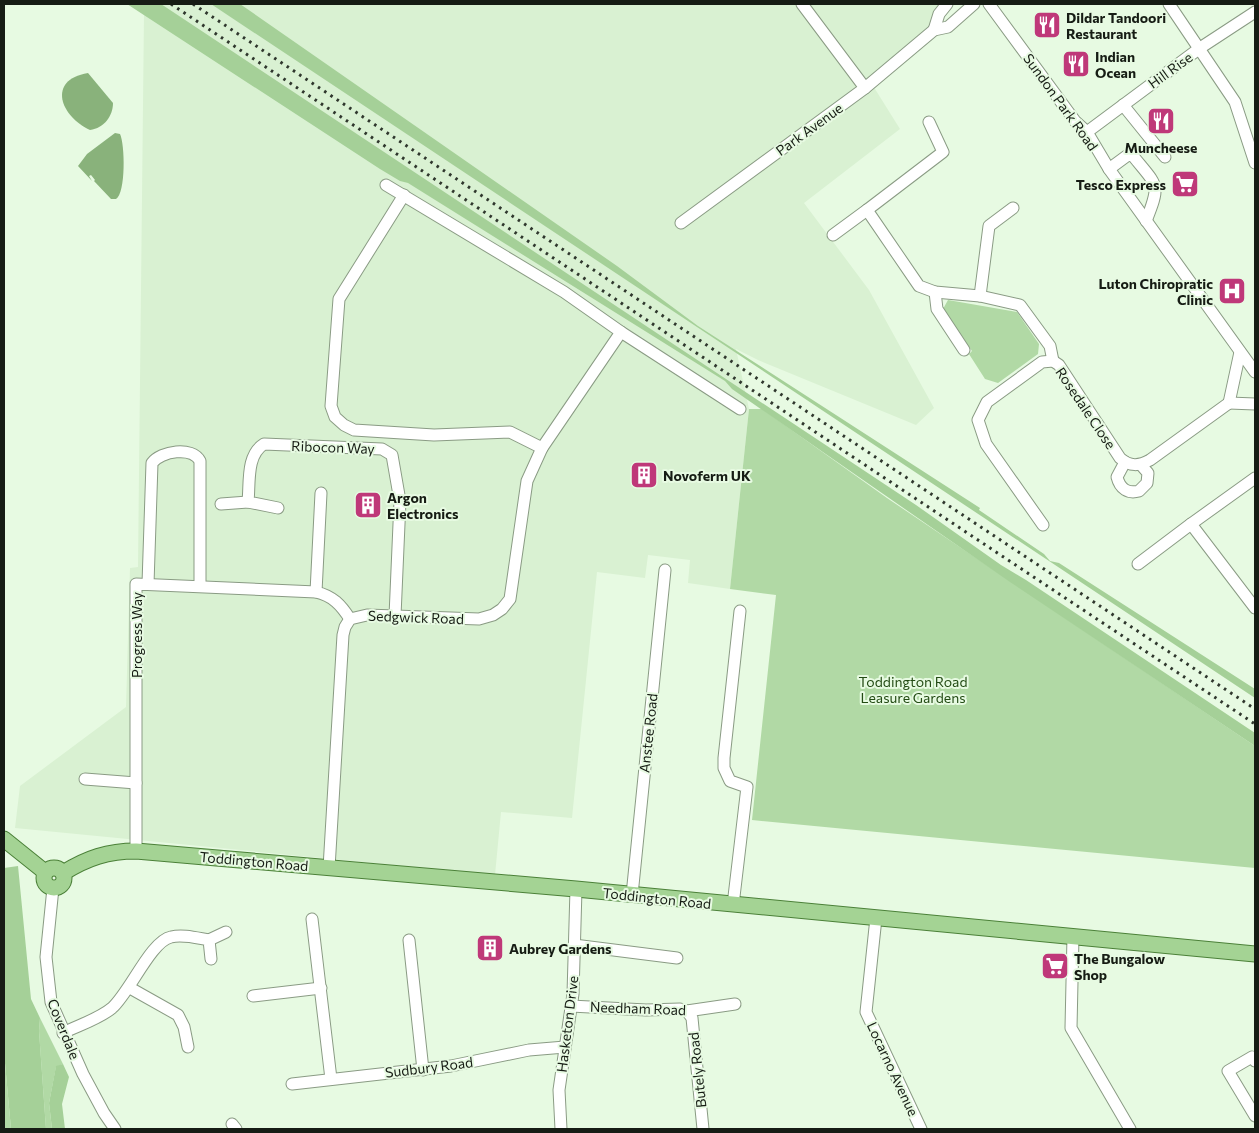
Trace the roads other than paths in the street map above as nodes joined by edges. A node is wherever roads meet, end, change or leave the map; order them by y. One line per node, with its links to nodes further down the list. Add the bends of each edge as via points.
1 (802, 4): 9 (street)
2 (947, 4): 7 (street, Park Avenue, via 939,14)
3 (974, 4): 7 (street, Park Avenue, via 948,27)
4 (989, 4): 12 (street, Sundon Park Road, via 1075,121)
5 (1169, 4): 8 (street)
6 (1255, 12): 8 (street, Hill Rise)
7 (934, 30): 9 (street, Park Avenue)
8 (1200, 48): 10 (street, Hill Rise); 14 (street, via 1235,102)
9 (865, 88): 21 (street, Park Avenue)
10 (1122, 105): 12 (street, Hill Rise); 13 (street)
11 (929, 122): 19 (street, via 943,152)
12 (1087, 132): 15 (street, Sundon Park Road)
13 (1165, 158)
14 (1254, 160)
15 (1109, 169): 20 (street, Sundon Park Road); 20 (street, via 1128,155 1133,156 1154,182 1157,194)
16 (386, 185): 17 (street)
17 (404, 195): 25 (street, via 564,292); 33 (street, via 339,299 331,406 335,417 344,425 366,431 516,433)
18 (1013, 208): 24 (street, via 989,226)
19 (867, 210): 22 (street); 23 (street, via 919,286)
20 (1146, 221): 27 (street, Sundon Park Road)
21 (681, 223)
22 (833, 235)
23 (935, 292): 24 (street); 26 (street, via 937,309)
24 (980, 296): 28 (street, via 1020,305 1050,346)
25 (621, 332): 32 (street); 33 (street, Sedgwick Road)
26 (964, 350)
27 (1240, 352): 29 (street, Sundon Park Road); 30 (street)
28 (1053, 361): 34 (street, Rosedale Close); 42 (street, Rosedale Close, via 1042,362 1004,388 987,402 978,420 986,444)
29 (1254, 369)
30 (1229, 403): 31 (street); 35 (street)
31 (1255, 404)
32 (740, 409)
33 (542, 448): 50 (street, Sedgwick Road, via 527,481 516,570 510,599 502,609 478,620)
34 (1125, 462): 35 (street, Rosedale Close); 35 (street, via 1117,477 1121,487 1129,492 1139,491 1147,483 1148,473)
35 (1141, 465)
36 (1255, 478): 41 (street)
37 (321, 493): 47 (street)
38 (248, 502): 39 (street); 40 (street); 50 (street, Ribocon Way, via 251,464 256,449 264,444 387,452 395,463 400,501)
39 (221, 504)
40 (278, 508)
41 (1191, 524): 43 (street); 48 (street)
42 (1043, 525)
43 (1138, 564)
44 (665, 570): 61 (street, Anstee Road)
45 (148, 584): 46 (street, Progress Way); 46 (street, via 152,464 161,455 177,452 193,454 200,461); 53 (street, Progress Way, via 136,584)
46 (200, 586): 47 (street, Progress Way)
47 (316, 592): 51 (street, Progress Way, via 329,595 338,602)
48 (1255, 608)
49 (740, 611): 62 (street, via 724,768 730,781 747,787)
50 (395, 616): 51 (street, Sedgwick Road)
51 (350, 619): 56 (street, Sedgwick Road, via 344,634)
52 (85, 779): 53 (street)
53 (136, 783): 55 (street, Progress Way)
54 (4, 839): 57 (main road)
55 (136, 851): 56 (main road, Toddington Road); 58 (main road, Toddington Road, via 98,855)
56 (330, 868): 60 (main road, Toddington Road)
57 (45, 872): 58 (main road, via 54,867); 59 (main road, via 44,881)
58 (63, 873): 59 (main road, via 64,882)
59 (53, 888): 79 (street, Coverdale, via 46,957 51,1002)
60 (576, 890): 61 (main road, Toddington Road); 69 (street, Hasketon Drive)
61 (632, 896): 62 (main road, Toddington Road)
62 (734, 905): 63 (main road, Toddington Road)
63 (876, 918): 66 (main road, Toddington Road); 90 (street, Locarno Avenue, via 866,1012)
64 (312, 919): 74 (street)
65 (226, 932): 67 (street)
66 (1073, 936): 70 (main road, Toddington Road); 91 (street, via 1071,1028)
67 (209, 940): 72 (street); 73 (street, via 180,936 165,938 147,958)
68 (409, 940): 83 (street)
69 (574, 945): 71 (street); 77 (street, Hasketon Drive)
70 (1255, 954)
71 (676, 958)
72 (211, 959)
73 (130, 988): 79 (street, via 111,1008); 80 (street, via 178,1015)
74 (321, 988): 75 (street); 84 (street)
75 (253, 996)
76 (735, 1004): 78 (street, Needham Road)
77 (571, 1006): 78 (street, Needham Road, via 646,1010 680,1008); 81 (street, Hasketon Drive)
78 (687, 1011): 89 (street, Butely Road, via 692,1018)
79 (64, 1033): 87 (street, Coverdale)
80 (188, 1047)
81 (564, 1047): 83 (street, Sudbury Road, via 529,1050); 88 (street, Hasketon Drive, via 559,1090)
82 (1255, 1061): 86 (street, via 1252,1057 1228,1071)
83 (423, 1070): 84 (street, Sudbury Road)
84 (332, 1078): 85 (street, Sudbury Road)
85 (292, 1084)
86 (1255, 1116)
87 (115, 1129)
88 (561, 1129)
89 (703, 1129)
90 (921, 1129)
91 (1130, 1129)

